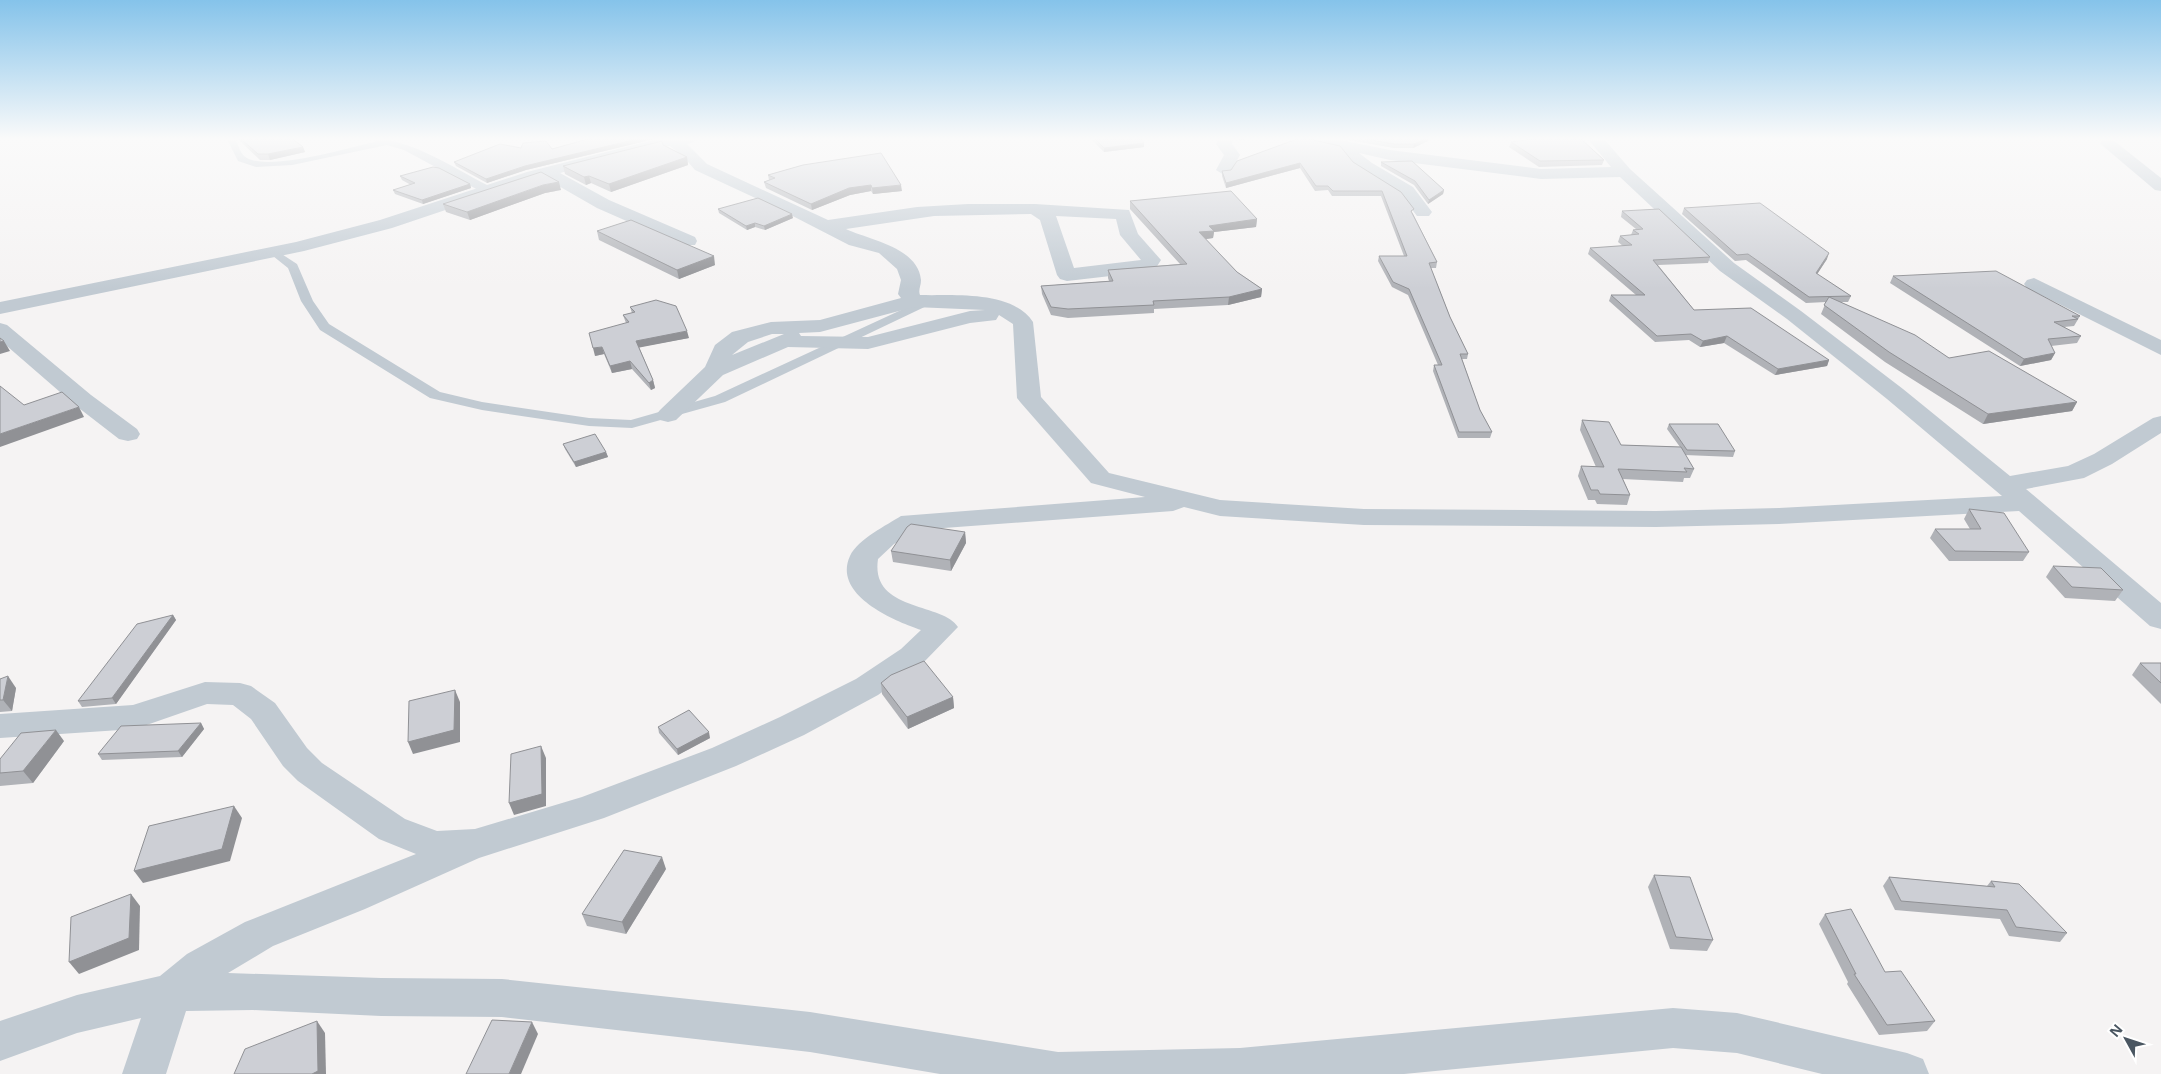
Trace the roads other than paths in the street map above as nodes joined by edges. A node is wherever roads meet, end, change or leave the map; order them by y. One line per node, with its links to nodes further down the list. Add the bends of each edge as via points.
1 (484, 189): 10 (street, via 386,224)
2 (576, 189): 9 (street)
3 (749, 189): 8 (street)
4 (1404, 189): 7 (street)
5 (1643, 189): 25 (street, via 1727,267 1810,327)
6 (1036, 210): 6 (street, via 1048,216 1067,275 1147,267 1151,260 1129,235 1123,214); 8 (street, via 927,210 851,224)
7 (1423, 212)
8 (827, 225): 12 (street, via 856,241 886,249 906,267 911,280 908,294)
9 (688, 241)
10 (274, 252): 13 (street); 21 (lane, via 293,266 307,301 324,327 435,395 482,406 589,422 632,424)
11 (2034, 284): 19 (street)
12 (922, 301): 14 (street, via 974,303); 15 (street); 18 (lane)
13 (0, 308)
14 (1015, 314): 18 (street, via 970,317 868,343); 24 (street, via 1023,322 1029,398)
15 (820, 326): 17 (street); 20 (street, via 771,328 740,337 723,350)
16 (0, 329): 23 (street)
17 (784, 341): 18 (street); 20 (street)
18 (840, 343): 21 (lane, via 720,398)
19 (2161, 348)
20 (715, 370): 21 (street)
21 (668, 415)
22 (2161, 423): 25 (street, via 2075,473)
23 (128, 434)
24 (1100, 478): 26 (street); 28 (street)
25 (2006, 485): 27 (street)
26 (1198, 502): 27 (street, via 1220,508 1364,517 1562,519 1779,516); 28 (street)
27 (2024, 503): 29 (street)
28 (1104, 509): 31 (street, via 911,522 884,538 864,556 862,575 872,591 891,607 943,627 912,656 868,687 724,757 591,808)
29 (2161, 619)
30 (0, 726): 31 (street, via 135,717 205,692 240,694 263,711 295,757 310,772 392,829 436,846)
31 (475, 844): 32 (street, via 259,934 201,967)
32 (171, 992): 33 (street, via 77,1014); 34 (street); 35 (street, via 502,998 810,1032)
33 (0, 1040)
34 (144, 1074)
35 (1058, 1074): 36 (street, via 1240,1068 1673,1028 1737,1033)
36 (1907, 1074)

